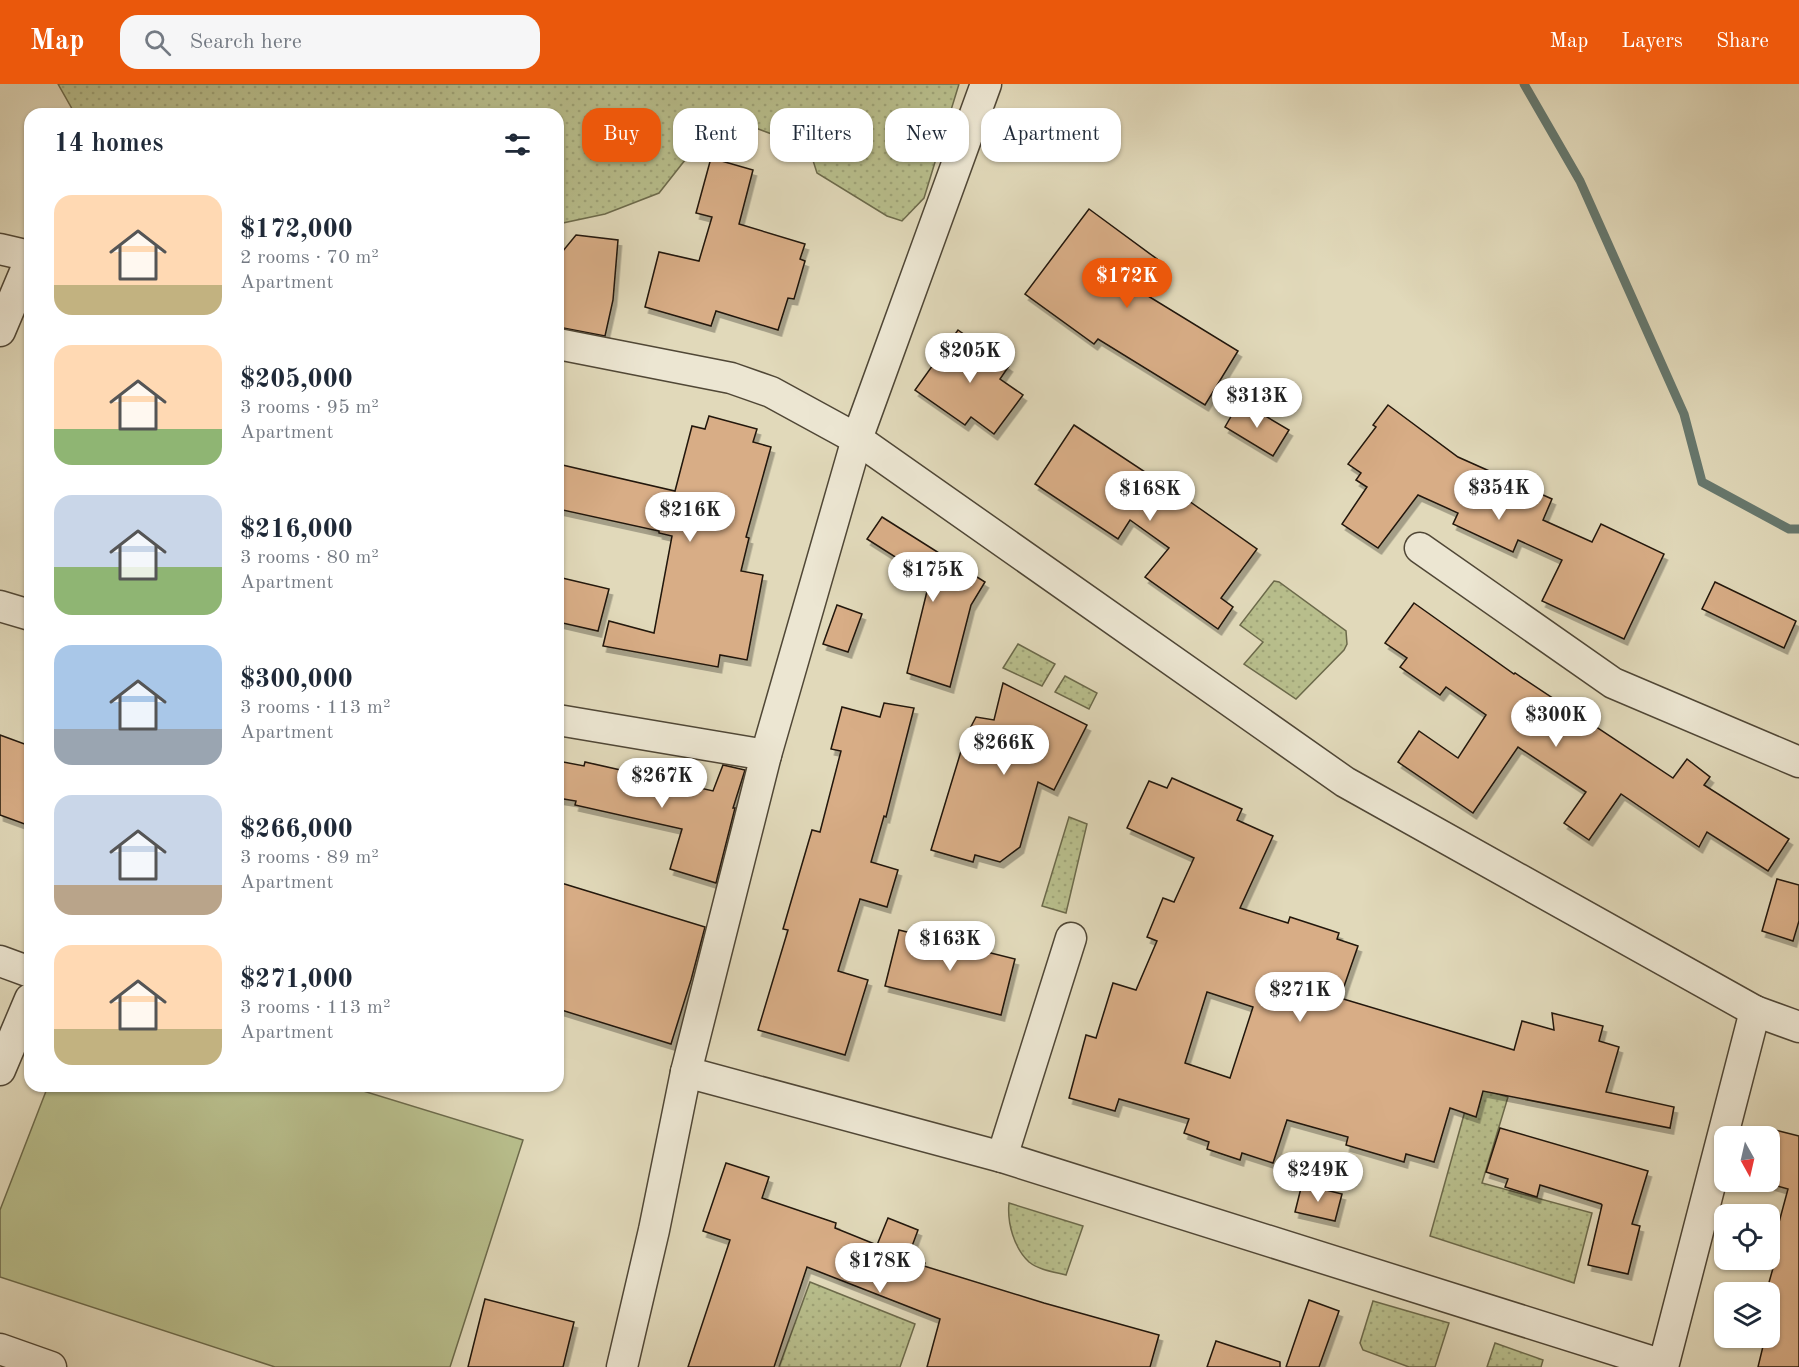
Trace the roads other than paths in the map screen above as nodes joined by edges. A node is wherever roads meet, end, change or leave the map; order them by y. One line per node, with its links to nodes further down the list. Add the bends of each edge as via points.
1 (986, 84): 7 (street)
2 (0, 249): 3 (street)
3 (24, 256)
4 (24, 273): 5 (street)
5 (0, 331)
6 (564, 345): 7 (street, via 730,378 771,392)
7 (857, 439): 12 (street); 17 (street, via 1345,782)
8 (1420, 548): 13 (street, via 1613,683)
9 (0, 606): 10 (street)
10 (24, 613)
11 (564, 721): 12 (street)
12 (766, 755): 21 (street)
13 (1799, 762)
14 (1071, 939): 22 (street)
15 (0, 961): 16 (street)
16 (24, 970)
17 (1755, 1011): 19 (street); 24 (street)
18 (24, 1013): 20 (street)
19 (1796, 1018)
20 (0, 1070)
21 (686, 1072): 22 (street); 26 (street)
22 (1002, 1157): 24 (street)
23 (0, 1349): 25 (street)
24 (1663, 1366)
25 (51, 1367)
26 (622, 1367)

